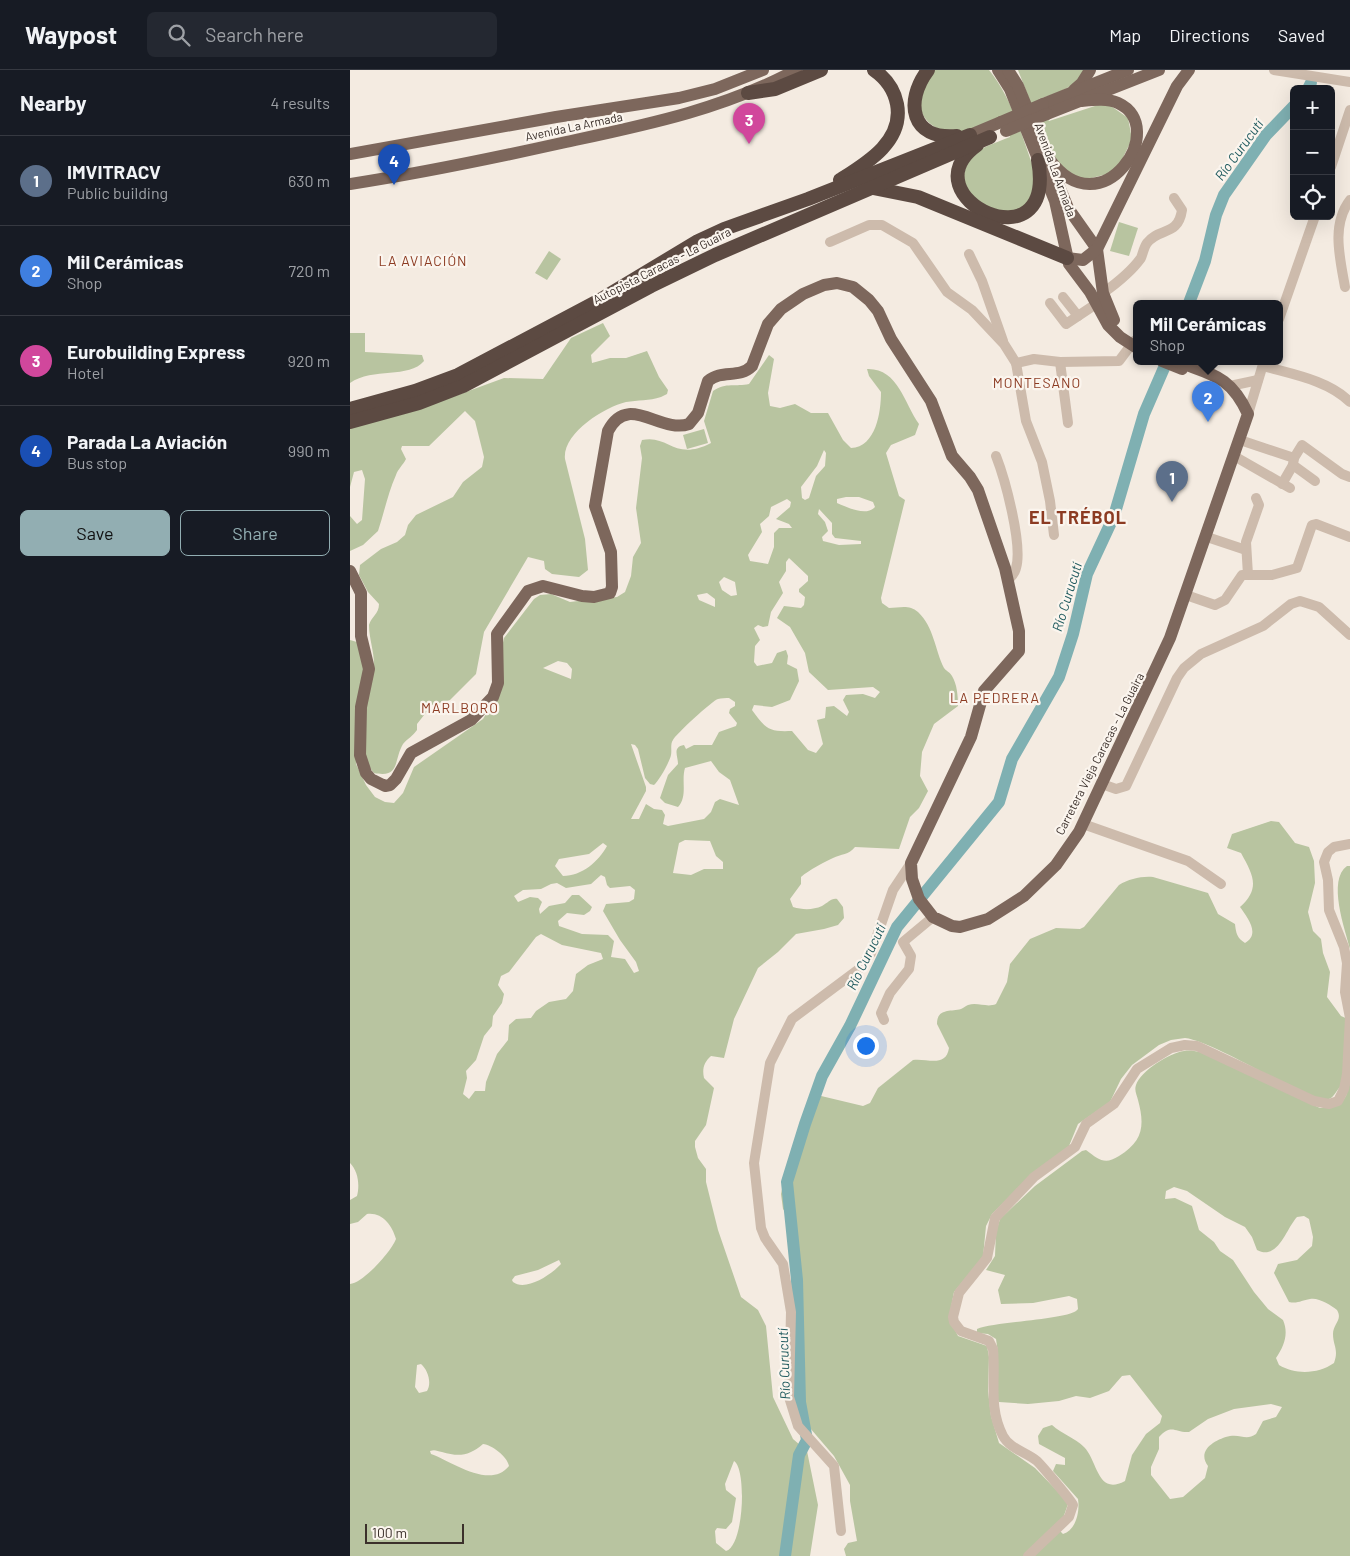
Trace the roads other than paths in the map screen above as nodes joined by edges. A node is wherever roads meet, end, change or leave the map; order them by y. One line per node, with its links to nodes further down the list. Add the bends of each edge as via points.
1 (763, 70): 24 (main road, Avenida La Armada, via 730,84 679,98)
2 (796, 70): 16 (main road, Avenida La Armada)
3 (822, 70): 16 (highway, via 775,89)
4 (874, 70): 30 (highway, via 889,83 896,99 898,117 889,142 872,158)
5 (928, 70): 22 (highway, via 918,85 914,100 918,121 934,135)
6 (998, 70): 26 (main road, Avenida La Armada)
7 (1008, 70): 15 (main road, Avenida La Armada)
8 (1015, 70): 15 (main road)
9 (1090, 70): 17 (main road, via 1082,83)
10 (1128, 70): 17 (main road)
11 (1160, 70): 18 (main road)
12 (1189, 70): 34 (main road, via 1177,86)
13 (1274, 70): 14 (street)
14 (1350, 82)
15 (1018, 86): 26 (main road, Avenida La Armada)
16 (748, 93): 27 (main road, Avenida La Armada, via 636,128)
17 (1068, 94): 19 (main road)
18 (1080, 101): 19 (main road); 26 (main road, via 1114,101 1132,114 1137,140 1124,166 1108,180 1087,184 1062,173)
19 (1045, 109): 21 (main road, bridge)
20 (1350, 110): 25 (street)
21 (1004, 126): 22 (main road); 23 (main road)
22 (970, 135): 30 (highway, Autopista Caracas - La Guaira)
23 (990, 138): 26 (highway, via 971,150 958,172 961,194 978,209 1008,218 1027,212 1040,192); 28 (highway, Autopista Caracas - La Guaira)
24 (350, 154)
25 (1335, 155)
26 (1042, 157): 34 (main road, Avenida La Armada, via 1068,208); 36 (main road, Avenida La Armada, via 1059,214)
27 (350, 184)
28 (872, 188): 36 (highway, via 918,197); 58 (highway, Autopista Caracas - La Guaira, via 715,254 463,386 418,403)
29 (1174, 198): 38 (street, via 1182,210 1180,222 1172,230 1148,242 1141,258 1121,280)
30 (808, 199): 56 (highway, Autopista Caracas - La Guaira, via 710,235 600,300 458,374 415,391)
31 (1350, 200): 37 (street, via 1340,220 1338,233)
32 (1314, 220): 42 (street)
33 (830, 242): 46 (street, via 869,225 882,225 897,233 913,243 947,292 972,310)
34 (1097, 249): 36 (main road, via 1083,260); 38 (main road, Avenida La Armada)
35 (969, 254): 46 (street)
36 (1067, 258): 41 (main road, Avenida La Armada)
37 (1346, 287)
38 (1103, 293): 44 (main road, Avenida La Armada, via 1117,324)
39 (1063, 297): 43 (street)
40 (1050, 303): 43 (street, via 1066,324)
41 (1096, 304): 43 (street); 45 (main road, Avenida La Armada, via 1108,325)
42 (1283, 308)
43 (1078, 316)
44 (1133, 342)
45 (1133, 343)
46 (1004, 344): 49 (street)
47 (1133, 346): 48 (street, via 1119,361)
48 (1060, 362): 49 (street, via 1034,359); 59 (street)
49 (1016, 363): 67 (street, via 1026,421 1042,462)
50 (1182, 365): 54 (main road)
51 (1263, 365): 53 (street)
52 (1270, 365): 55 (street, via 1335,391)
53 (1258, 380): 54 (street); 57 (street)
54 (1230, 386): 57 (main road)
55 (1350, 402)
56 (350, 409)
57 (1248, 414): 60 (main road, Carretera Vieja Caracas - La Guaira)
58 (350, 422)
59 (1068, 423)
60 (1240, 440): 62 (main road, Carretera Vieja Caracas - La Guaira); 63 (street)
61 (996, 456): 73 (street, via 1015,529 1017,565)
62 (1234, 456): 63 (street, via 1286,486); 68 (main road, Carretera Vieja Caracas - La Guaira)
63 (1293, 462): 64 (street, via 1302,445); 65 (street)
64 (1350, 477)
65 (1315, 481)
66 (1256, 498): 70 (street, via 1259,505)
67 (1054, 535)
68 (1207, 537): 70 (street); 74 (main road, Carretera Vieja Caracas - La Guaira)
69 (1350, 537): 72 (street, via 1312,525 1297,568 1272,575)
70 (1246, 550): 72 (street)
71 (350, 571): 73 (main road, via 361,593 361,630 369,673 361,707 360,755 370,779 385,786 396,779 411,753 471,720 493,697 498,684 497,634 528,591 543,586 582,596 610,593 611,552 595,506 606,440 618,417 634,413 670,425 689,424 696,418 705,387 714,376 739,374 752,366 764,329 774,316 803,294 837,283 853,287 875,306 891,339 928,395 952,456 978,490)
72 (1248, 575): 74 (street, via 1242,575 1225,600 1215,604)
73 (1008, 581): 79 (main road, via 1018,631 1018,651 984,691 971,737)
74 (1186, 595): 76 (main road, Carretera Vieja Caracas - La Guaira, via 1157,671)
75 (1350, 635): 76 (street, via 1319,607 1300,601 1290,604 1263,626 1201,654 1177,678 1126,786 1116,789)
76 (1102, 784): 77 (main road, Carretera Vieja Caracas - La Guaira)
77 (1083, 824): 80 (street, via 1188,861); 81 (main road, Carretera Vieja Caracas - La Guaira, via 1049,871 1024,896 988,919 960,927)
78 (1350, 844): 84 (street, via 1334,847 1324,862 1329,910 1347,963 1345,992 1350,1018 1347,1074 1338,1101 1328,1104 1314,1101 1197,1046 1171,1048 1133,1073 1114,1104 1086,1124 1076,1147 1050,1164 1004,1207 993,1223 987,1258 956,1300 953,1317 957,1327 989,1341 993,1349 993,1404 1004,1436 1037,1461 1071,1500 1073,1510 1069,1517)
79 (911, 863): 81 (main road, via 917,895); 83 (street, via 892,890 871,953 859,969 792,1020 770,1063 754,1163 762,1228 783,1264 791,1312 789,1397 798,1426 834,1466)
80 (1221, 884)
81 (933, 917): 82 (street, via 903,942 911,956 909,969 890,992 881,1013)
82 (884, 1020)
83 (841, 1531)
84 (1028, 1556)

